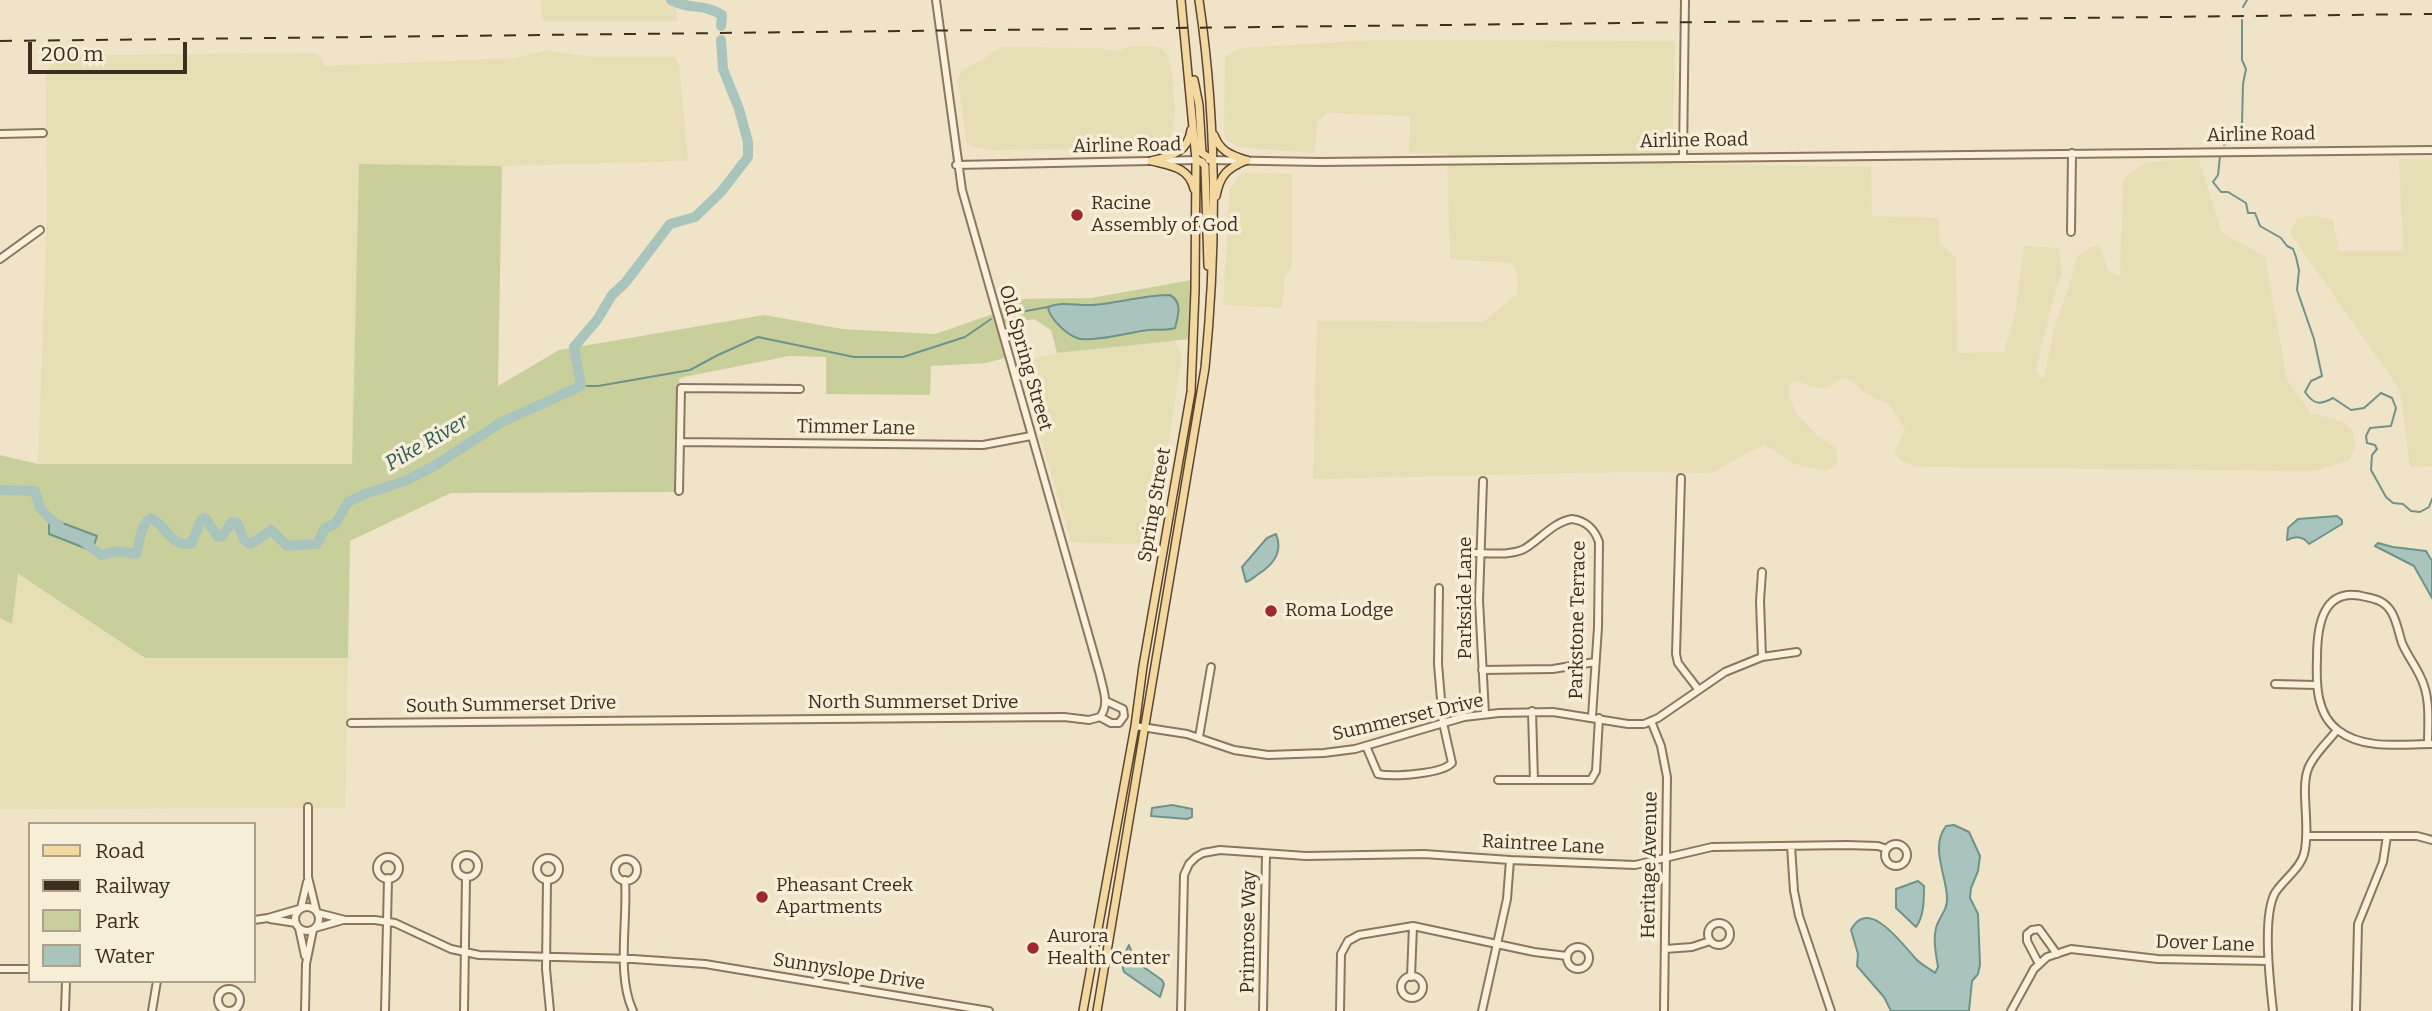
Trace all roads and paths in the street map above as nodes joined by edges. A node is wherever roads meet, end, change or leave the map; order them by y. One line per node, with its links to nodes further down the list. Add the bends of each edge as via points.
1 (936, 0): 17 (street, Old Spring Street)
2 (1181, 0): 5 (main road, Spring Street)
3 (1199, 0): 7 (main road, Spring Street)
4 (1685, 0): 12 (street)
5 (1188, 59): 6 (main road, Spring Street); 14 (main road, via 1198,94 1202,153)
6 (1193, 109): 13 (main road, Spring Street); 16 (main road, via 1185,148)
7 (1211, 123): 14 (main road, Spring Street); 15 (main road, via 1220,147)
8 (43, 133): 9 (street)
9 (0, 134)
10 (2432, 150): 11 (street, Airline Road)
11 (2072, 153): 12 (street, Airline Road); 21 (street)
12 (1683, 157): 15 (street, Airline Road)
13 (1196, 160): 14 (street, Airline Road); 16 (street, Airline Road); 18 (main road, Spring Street); 23 (main road, via 1205,166)
14 (1212, 160): 15 (street, Airline Road); 19 (main road, Spring Street)
15 (1247, 160): 19 (main road, via 1223,173)
16 (1151, 161): 17 (street, Airline Road); 18 (main road, via 1186,172)
17 (956, 165): 25 (street, Old Spring Street)
18 (1196, 199): 50 (main road, Spring Street, via 1191,392)
19 (1213, 214): 23 (main road, Spring Street)
20 (40, 230): 22 (street)
21 (2071, 232)
22 (0, 259)
23 (1210, 300): 51 (main road, Spring Street, via 1205,368)
24 (800, 389): 26 (street, via 681,388)
25 (1031, 436): 26 (street, Timmer Lane, via 983,445); 41 (street, Old Spring Street)
26 (680, 442): 29 (street)
27 (1681, 478): 40 (street, via 1676,654)
28 (1483, 481): 30 (street, Parkside Lane)
29 (679, 491)
30 (1476, 553): 35 (street, Parkstone Terrace, via 1522,550 1564,520 1590,525 1599,542); 37 (street, Parkside Lane)
31 (1762, 572): 34 (street)
32 (1439, 589): 49 (street, via 1438,664)
33 (1797, 652): 34 (street)
34 (1762, 657): 40 (street, via 1725,671)
35 (1595, 662): 37 (street, via 1553,669); 45 (street, Parkstone Terrace)
36 (1211, 667): 53 (street)
37 (1482, 670): 43 (street, Parkside Lane)
38 (2276, 684): 39 (street)
39 (2316, 685): 52 (street, via 2323,711); 54 (street, via 2318,629 2326,609 2345,596 2381,601 2392,613 2427,694)
40 (1698, 689): 47 (street)
41 (1106, 701): 44 (street); 44 (street, North Summerset Drive, via 1123,709 1124,716 1119,723)
42 (1532, 711): 43 (street, Summerset Drive); 45 (street, Summerset Drive); 57 (street)
43 (1485, 714): 49 (street, Summerset Drive)
44 (1100, 717): 46 (street, North Summerset Drive)
45 (1596, 718): 47 (street, Summerset Drive, via 1628,724); 57 (street, Parkstone Terrace, via 1596,771 1591,780)
46 (670, 720): 48 (street, South Summerset Drive)
47 (1651, 721): 65 (street, Heritage Avenue, via 1667,777)
48 (351, 723)
49 (1444, 723): 55 (street, Summerset Drive); 55 (street, via 1452,764 1447,769 1378,774)
50 (1135, 726): 51 (street, Summerset Drive); 107 (main road, Spring Street)
51 (1146, 727): 53 (street, Summerset Drive); 108 (main road, Spring Street)
52 (2337, 730): 54 (street, via 2375,744); 59 (street, via 2305,778)
53 (1199, 737): 55 (street, Summerset Drive, via 1234,750 1268,755 1339,752)
54 (2430, 744)
55 (1366, 746)
56 (1498, 780): 57 (street)
57 (1534, 780)
58 (308, 807): 67 (street)
59 (2308, 836): 60 (street); 89 (street, via 2303,859 2274,894)
60 (2387, 836): 61 (street); 117 (street, via 2383,862 2358,924)
61 (2432, 839)
62 (1791, 846): 63 (street, Raintree Lane); 65 (street, Raintree Lane, via 1712,847); 114 (street, via 1799,916)
63 (1887, 849)
64 (1266, 854): 66 (street, Raintree Lane, via 1412,853); 109 (street, Raintree Lane, via 1203,853 1186,870); 110 (street, Primrose Way)
65 (1665, 859): 66 (street, Raintree Lane, via 1634,865); 83 (street, Heritage Avenue)
66 (1510, 860): 82 (street)
67 (308, 877): 72 (street); 73 (street)
68 (466, 877): 84 (street)
69 (388, 878): 77 (street)
70 (547, 880): 87 (street)
71 (625, 880): 88 (street)
72 (300, 908): 73 (street); 74 (street); 78 (street, via 295,915)
73 (317, 911): 75 (street); 80 (street, via 320,919)
74 (268, 918): 76 (street); 78 (street)
75 (345, 919): 77 (street, Sunnyslope Drive); 80 (street)
76 (256, 920)
77 (387, 921): 84 (street, Sunnyslope Drive); 102 (street)
78 (297, 925): 80 (street, via 305,931); 90 (street)
79 (1413, 926): 82 (street); 94 (street); 111 (street, via 1363,934 1348,942 1341,954)
80 (314, 929): 90 (street)
81 (1710, 941): 83 (street)
82 (1497, 944): 86 (street); 112 (street)
83 (1665, 948): 113 (street, Heritage Avenue)
84 (465, 953): 87 (street, Sunnyslope Drive); 103 (street)
85 (2057, 954): 89 (street, Dover Lane, via 2071,949 2140,957); 91 (street); 91 (street, via 2039,929 2032,930 2026,941)
86 (1567, 956)
87 (546, 957): 88 (street, Sunnyslope Drive); 104 (street)
88 (625, 959): 105 (street, via 626,990); 106 (street, Sunnyslope Drive, via 705,964)
89 (2268, 961): 116 (street)
90 (306, 964): 101 (street)
91 (2039, 964): 115 (street)
92 (0, 969): 93 (street)
93 (28, 969)
94 (1411, 976)
95 (66, 983): 99 (street)
96 (157, 983): 100 (street)
97 (235, 983): 98 (street)
98 (233, 990)
99 (65, 1011)
100 (152, 1011)
101 (305, 1011)
102 (385, 1011)
103 (464, 1011)
104 (550, 1011)
105 (633, 1011)
106 (989, 1011)
107 (1083, 1011)
108 (1097, 1011)
109 (1181, 1011)
110 (1263, 1011)
111 (1340, 1011)
112 (1482, 1011)
113 (1664, 1011)
114 (1831, 1011)
115 (2011, 1011)
116 (2273, 1011)
117 (2356, 1011)

